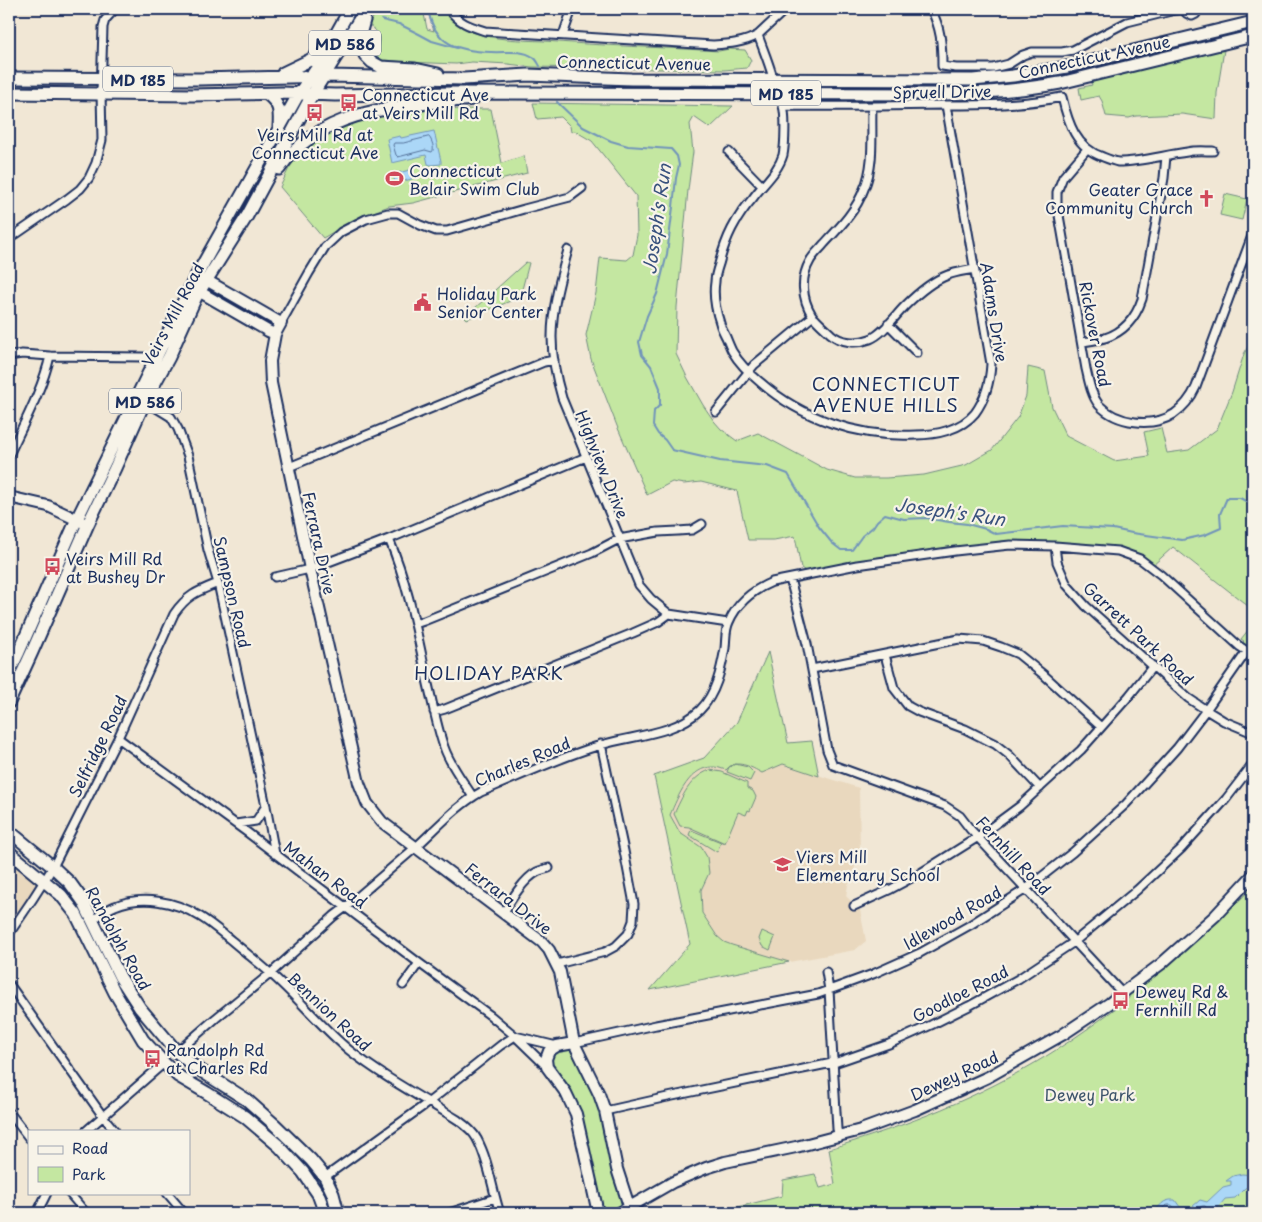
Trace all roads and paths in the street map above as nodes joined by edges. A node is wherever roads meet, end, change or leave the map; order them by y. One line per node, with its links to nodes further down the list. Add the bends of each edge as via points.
1 (115, 9): 19 (street, via 104,20)
2 (350, 9): 14 (main road, Veirs Mill Road / MD 586)
3 (366, 9): 17 (main road, Veirs Mill Road / MD 586); 20 (main road, via 360,40 365,55 372,62 381,67)
4 (449, 9): 11 (street, via 464,24 485,31)
5 (572, 9): 11 (street)
6 (786, 9): 12 (street)
7 (931, 9): 8 (street, Connecticut Avenue, via 942,39 942,66 993,68 1032,52 1073,50 1127,22)
8 (1184, 9): 9 (street, Connecticut Avenue, via 1192,16)
9 (1198, 9)
10 (1253, 22): 21 (main road, Connecticut Avenue / MD 185, via 1068,67 1013,76 973,80)
11 (563, 35): 12 (street, via 713,45 735,43)
12 (758, 35): 21 (street)
13 (1253, 36): 25 (main road, Connecticut Avenue / MD 185, via 1032,88 944,94)
14 (329, 46): 15 (main road, via 296,68); 16 (main road, Veirs Mill Road / MD 586)
15 (266, 76): 16 (main road, Connecticut Avenue / MD 185); 19 (main road, Connecticut Avenue / MD 185)
16 (311, 76): 17 (main road, Connecticut Avenue / MD 185); 27 (main road, Veirs Mill Road / MD 586)
17 (325, 76): 20 (main road, Connecticut Avenue / MD 185); 28 (main road, Veirs Mill Road / MD 586)
18 (9, 78): 19 (main road, Connecticut Avenue / MD 185)
19 (102, 78): 23 (street)
20 (464, 78): 21 (main road, Connecticut Avenue / MD 185)
21 (774, 79): 25 (street)
22 (9, 93): 23 (main road, Connecticut Avenue / MD 185)
23 (101, 93): 26 (main road, Connecticut Avenue / MD 185); 41 (street, via 102,140 89,178 67,199)
24 (543, 93): 25 (main road, Connecticut Avenue / MD 185); 28 (main road, Connecticut Avenue / MD 185); 39 (main road, via 408,106 376,111 330,125 287,158)
25 (776, 93): 30 (street, Adams Drive)
26 (267, 94): 27 (main road, Connecticut Avenue / MD 185); 32 (main road, via 278,108)
27 (298, 95): 28 (main road, Connecticut Avenue / MD 185); 32 (main road, Veirs Mill Road / MD 586)
28 (312, 95): 39 (main road, Veirs Mill Road / MD 586)
29 (946, 105): 31 (street, Spruell Drive); 33 (street, Spruell Drive, via 1030,102 1062,97 1068,121); 43 (street, Adams Drive)
30 (783, 106): 31 (street, Spruell Drive); 37 (street, Adams Drive, via 783,154 777,169)
31 (872, 107): 47 (street, via 871,160 865,188 859,202 806,269 803,284)
32 (279, 128): 44 (main road, Veirs Mill Road / MD 586)
33 (1087, 149): 36 (street, Spruell Drive, via 1115,162); 51 (street, Rickover Road, via 1063,176 1057,192)
34 (1213, 151): 36 (street, Spruell Drive, via 1188,151)
35 (728, 152): 37 (street)
36 (1166, 156): 51 (street, via 1138,310 1120,330 1106,338)
37 (762, 186): 57 (street, Adams Drive, via 732,227 714,282 720,324 733,352)
38 (582, 188): 48 (street, Ferrara Drive, via 570,197 447,230 426,228 398,214 381,214 366,219 341,232 325,247)
39 (247, 216): 45 (main road, Veirs Mill Road / MD 586)
40 (1253, 233): 51 (street, Rickover Road, via 1196,387 1184,406 1175,413 1165,419 1146,422 1112,415 1093,396)
41 (9, 239)
42 (568, 250): 56 (street, Highview Drive, via 557,288 552,337)
43 (974, 269): 49 (street, via 947,275 930,285); 57 (street, Adams Drive, via 991,364 990,380 974,413 953,429 904,436 846,427 796,407)
44 (194, 280): 45 (street); 46 (street); 64 (main road, Veirs Mill Road / MD 586)
45 (206, 280): 46 (main road, Veirs Mill Road / MD 586); 48 (street)
46 (200, 292): 50 (street); 58 (main road, Veirs Mill Road / MD 586)
47 (813, 316): 49 (street, via 832,336 847,342 871,339); 57 (street)
48 (281, 323): 50 (street, Ferrara Drive)
49 (888, 324): 52 (street)
50 (275, 334): 62 (street, Ferrara Drive, via 270,361 271,382)
51 (1082, 342)
52 (917, 353)
53 (9, 356): 54 (street)
54 (50, 356): 55 (street); 60 (street, via 39,390)
55 (144, 357)
56 (554, 360): 61 (street, Highview Drive, via 562,398); 62 (street)
57 (748, 372): 59 (street)
58 (145, 401): 64 (main road, Veirs Mill Road / MD 586, via 115,468); 72 (street, Sampson Road, via 171,417 178,430 188,456)
59 (716, 412)
60 (9, 455)
61 (586, 457): 66 (street); 67 (street, Highview Drive)
62 (288, 467): 69 (street, Ferrara Drive)
63 (9, 497): 64 (street, via 48,506)
64 (82, 522): 80 (main road, Veirs Mill Road / MD 586); 81 (main road, Veirs Mill Road / MD 586, via 32,652)
65 (702, 524): 67 (street, via 692,530)
66 (389, 539): 69 (street); 75 (street, via 399,563)
67 (619, 539): 73 (street, Highview Drive, via 639,585); 75 (street, via 592,553)
68 (1055, 546): 71 (street, via 955,551 857,565); 76 (street, via 1118,551 1140,559); 78 (street, Garrett Park Road, via 1057,562 1067,584 1086,606)
69 (310, 569): 70 (street); 95 (street, Ferrara Drive, via 358,783 367,803 382,822)
70 (274, 577)
71 (790, 579): 74 (street, Charles Road, via 772,582 752,592); 79 (street)
72 (218, 583): 86 (street, Selfridge Road, via 195,592 174,614); 91 (street, Sampson Road)
73 (669, 614): 74 (street); 83 (street, via 632,633)
74 (728, 623): 87 (street, Charles Road, via 716,687 700,710 670,728)
75 (415, 624): 83 (street)
76 (1250, 653): 82 (street, Idlewood Road)
77 (885, 655): 79 (street); 84 (street, via 959,639 1001,646 1018,654 1044,675); 89 (street, via 894,688 908,706 995,744)
78 (1153, 666): 82 (street, Garrett Park Road); 84 (street)
79 (812, 669): 94 (street, Fernhill Road, via 827,750 833,765 945,806 960,816)
80 (9, 673)
81 (9, 702)
82 (1206, 710): 85 (street, Garrett Park Road); 102 (street, Idlewood Road, via 1177,748 1126,804)
83 (434, 712): 90 (street, via 444,748)
84 (1101, 727): 89 (street)
85 (1253, 733)
86 (118, 738): 92 (street, Mahan Road); 98 (street, Selfridge Road)
87 (601, 744): 90 (street, Charles Road); 110 (street, via 634,904 633,921 628,934 616,946 605,952)
88 (1253, 764): 108 (street, Goodloe Road, via 1181,849)
89 (1040, 788): 94 (street)
90 (473, 797): 95 (street, Charles Road)
91 (266, 806): 92 (street, via 256,822); 97 (street, Sampson Road)
92 (236, 824): 97 (street, Mahan Road)
93 (9, 831): 98 (main road, Randolph Road)
94 (978, 837): 102 (street, Fernhill Road); 103 (street, via 892,889)
95 (416, 846): 104 (street, Charles Road); 105 (street, Ferrara Drive)
96 (9, 852): 101 (main road, Randolph Road)
97 (275, 854): 104 (street, Mahan Road)
98 (53, 867): 101 (street, Selfridge Road); 106 (main road, Randolph Road, via 70,883)
99 (549, 868): 105 (street, via 529,878)
100 (1253, 875): 116 (street, Dewey Road, via 1215,916)
101 (44, 881): 107 (street, Selfridge Road); 121 (main road, Randolph Road, via 76,914 115,993 143,1040)
102 (1026, 889): 108 (street, Fernhill Road); 115 (street, Idlewood Road, via 920,953)
103 (854, 906)
104 (346, 907): 109 (street, Mahan Road); 112 (street, Charles Road)
105 (504, 913): 110 (street, Ferrara Drive, via 542,942)
106 (92, 920): 112 (street, Bennion Road, via 123,903 146,900 174,905 199,916 219,930); 120 (main road, Randolph Road, via 120,977 140,1008)
107 (9, 934)
108 (1074, 942): 116 (street, Fernhill Road); 122 (street, Goodloe Road, via 969,1006 889,1044)
109 (419, 963): 114 (street); 117 (street, Mahan Road)
110 (557, 964): 118 (street, Ferrara Drive)
111 (826, 972): 115 (street)
112 (271, 974): 120 (street, Charles Road); 124 (street, Bennion Road, via 348,1049)
113 (9, 984): 127 (street)
114 (403, 985)
115 (830, 990): 118 (street, Idlewood Road); 122 (street)
116 (1122, 993): 131 (street, Dewey Road, via 1062,1035 988,1077 915,1110)
117 (515, 1036): 119 (street, Mahan Road); 123 (street, Mahan Road); 124 (street)
118 (574, 1043): 119 (street, Mahan Road); 126 (street)
119 (557, 1046): 123 (street, via 549,1051)
120 (177, 1052): 132 (main road, Randolph Road, via 247,1100 312,1160)
121 (164, 1063): 127 (street); 141 (main road, Randolph Road, via 178,1076 245,1117 278,1146 303,1172 318,1194)
122 (833, 1063): 126 (street, Goodloe Road); 131 (street)
123 (547, 1067): 145 (street, Mahan Road, via 566,1093 576,1114)
124 (429, 1102): 132 (street); 136 (street, Bennion Road, via 458,1120 477,1138)
125 (9, 1112): 130 (street)
126 (605, 1112): 137 (street)
127 (102, 1116): 128 (street); 129 (street)
128 (87, 1130)
129 (114, 1130)
130 (28, 1137)
131 (839, 1137): 137 (street, Dewey Road, via 706,1168)
132 (325, 1177): 142 (main road, Randolph Road)
133 (47, 1194): 138 (street)
134 (71, 1194): 139 (street)
135 (168, 1194): 140 (street)
136 (495, 1198): 143 (street); 144 (street, Bennion Road)
137 (629, 1206): 146 (street, Dewey Road)
138 (38, 1213)
139 (86, 1213)
140 (184, 1213)
141 (325, 1213)
142 (338, 1213)
143 (449, 1213)
144 (500, 1213)
145 (598, 1213)
146 (619, 1213)

